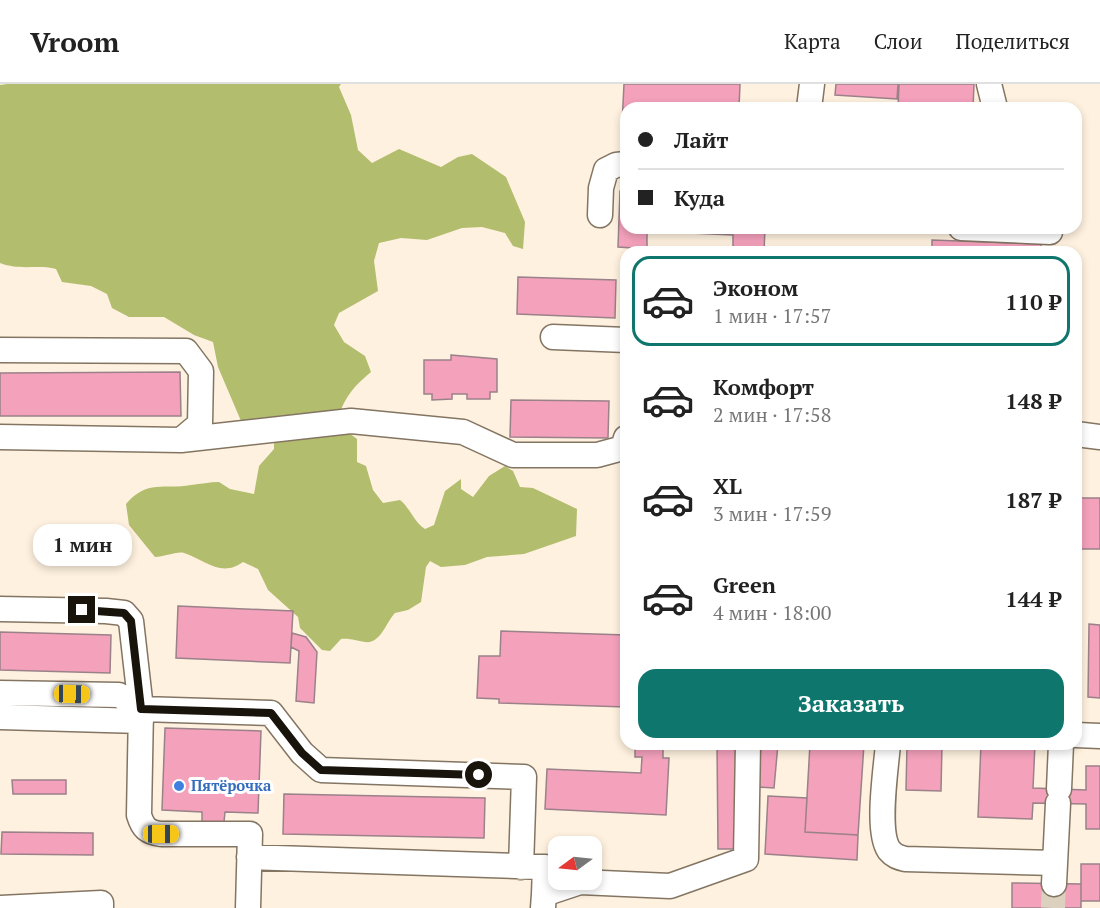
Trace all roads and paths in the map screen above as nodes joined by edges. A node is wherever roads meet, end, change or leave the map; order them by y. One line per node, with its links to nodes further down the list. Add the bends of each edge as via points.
1 (812, 84): 3 (lane)
2 (989, 84): 4 (lane)
3 (810, 102)
4 (994, 102)
5 (620, 165): 6 (lane, via 606,171)
6 (600, 215)
7 (1020, 234): 8 (lane)
8 (1049, 237)
9 (554, 337): 10 (lane)
10 (620, 340)
11 (0, 350): 15 (lane, via 186,351 201,371 200,424)
12 (1082, 434): 13 (lane)
13 (1100, 436)
14 (0, 437): 15 (lane)
15 (181, 440): 16 (lane, via 351,421 463,432 513,455 597,455)
16 (620, 449)
17 (0, 609): 19 (lane, via 124,613 131,621)
18 (0, 693): 19 (lane, via 119,695)
19 (141, 715): 20 (lane); 26 (lane, via 142,826 161,834 249,834); 27 (lane, via 271,713 302,753 321,770 524,777)
20 (0, 717)
21 (1082, 735): 22 (lane)
22 (1100, 736)
23 (748, 750): 28 (lane, via 746,859 670,886 580,882)
24 (888, 750): 25 (lane, via 884,831 894,856 1055,874)
25 (1061, 750)
26 (249, 857): 27 (lane); 31 (lane)
27 (521, 867): 28 (lane, via 545,867)
28 (544, 901)
29 (0, 908): 30 (lane, via 101,903)
30 (101, 908)
31 (248, 908)

